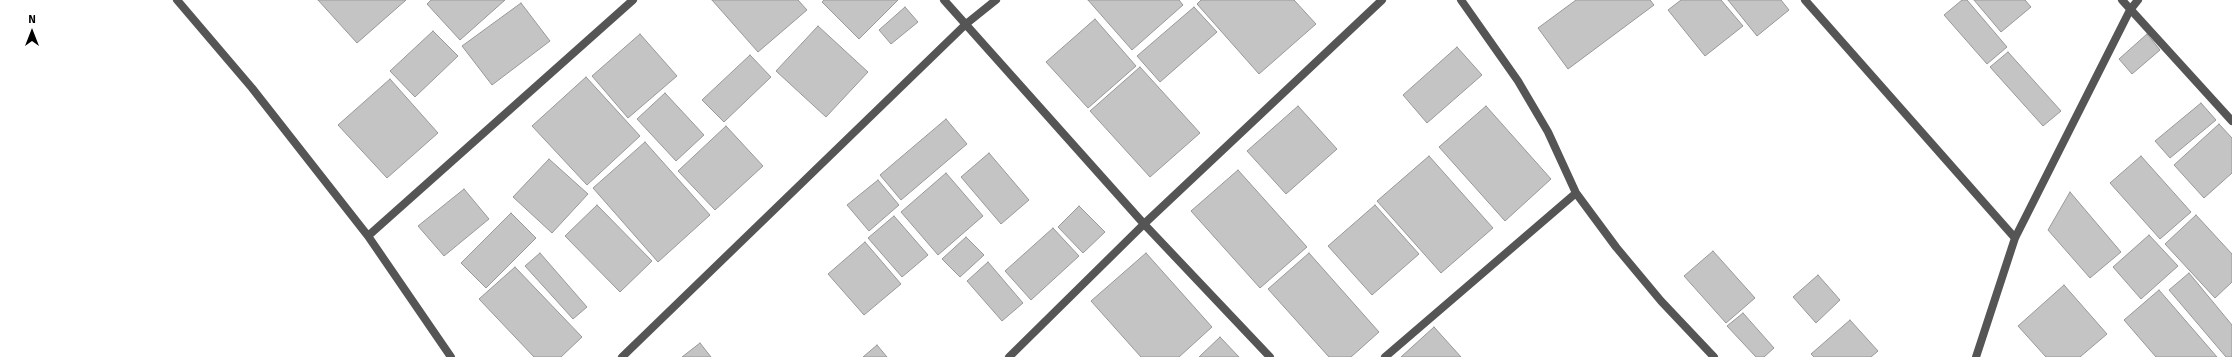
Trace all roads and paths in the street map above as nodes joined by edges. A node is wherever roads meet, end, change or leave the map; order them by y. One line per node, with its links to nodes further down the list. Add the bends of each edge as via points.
1 (177, 0): 15 (street, via 252,88)
2 (633, 0): 15 (street)
3 (944, 0): 11 (street)
4 (996, 0): 11 (street)
5 (1382, 0): 14 (street)
6 (1461, 0): 13 (street, via 1518,80 1548,132)
7 (1805, 0): 16 (street)
8 (2122, 0): 10 (street)
9 (2138, 0): 10 (street)
10 (2130, 10): 12 (street); 16 (street)
11 (966, 24): 14 (street); 18 (street)
12 (2232, 121)
13 (1576, 193): 21 (street); 22 (street, via 1661,302)
14 (1144, 224): 19 (street); 20 (street)
15 (368, 236): 17 (street)
16 (2015, 238): 23 (street)
17 (451, 357)
18 (622, 357)
19 (1009, 357)
20 (1270, 357)
21 (1385, 357)
22 (1714, 357)
23 (1976, 357)

